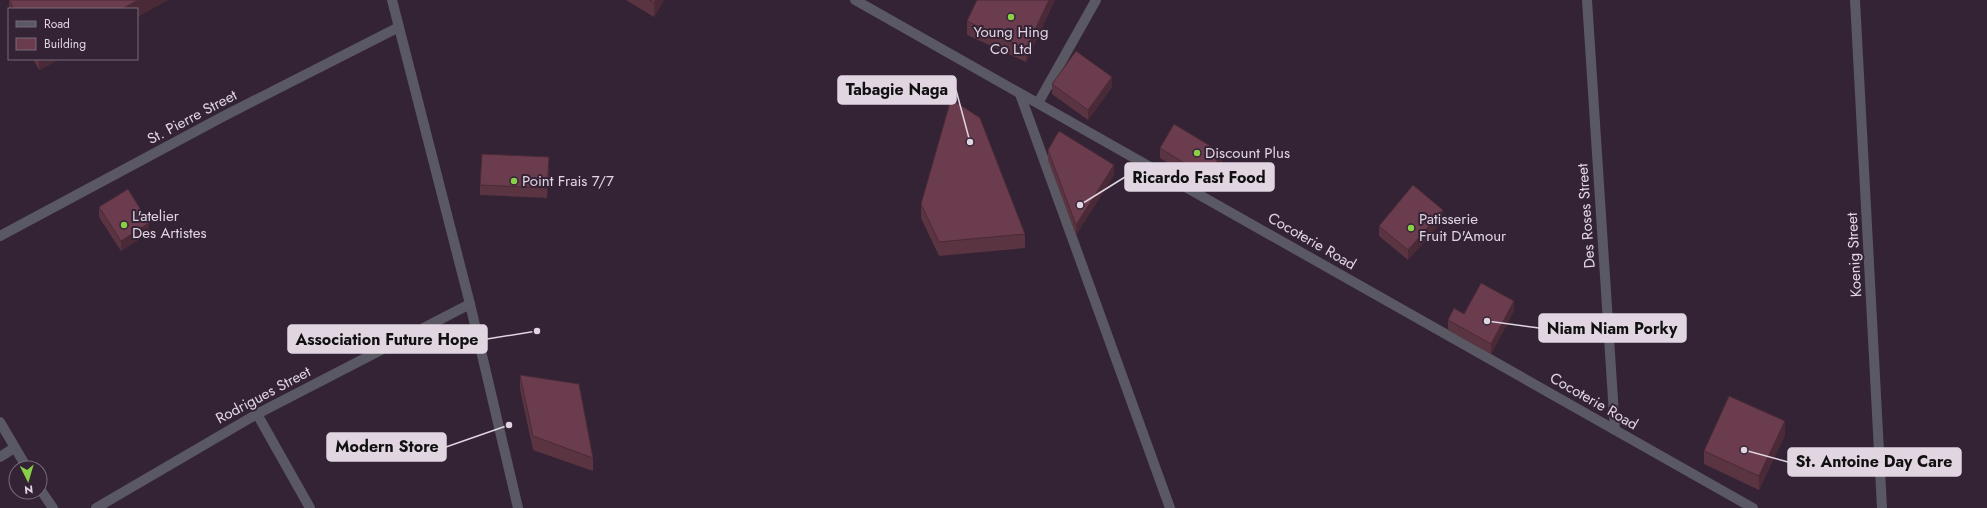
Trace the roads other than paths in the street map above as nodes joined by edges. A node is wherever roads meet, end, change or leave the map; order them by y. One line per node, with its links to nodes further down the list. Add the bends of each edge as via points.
1 (392, 0): 6 (street)
2 (855, 0): 7 (street, Cocoterie Road)
3 (1096, 0): 8 (street)
4 (1587, 0): 13 (street, Des Roses Street)
5 (1855, 0): 22 (street, Koenig Street)
6 (399, 27): 9 (street, St. Pierre Street, via 224,116); 10 (street)
7 (1020, 94): 8 (street, Cocoterie Road); 20 (street)
8 (1038, 103): 13 (street, Cocoterie Road)
9 (0, 236)
10 (470, 304): 11 (street, Rodrigues Street); 19 (street)
11 (257, 414): 17 (street, Rodrigues Street); 18 (street)
12 (0, 422): 14 (street)
13 (1615, 430): 21 (street, Cocoterie Road)
14 (14, 448): 15 (street); 16 (street)
15 (0, 457)
16 (22, 460)
17 (96, 508)
18 (310, 508)
19 (518, 508)
20 (1170, 508)
21 (1753, 508)
22 (1882, 508)

